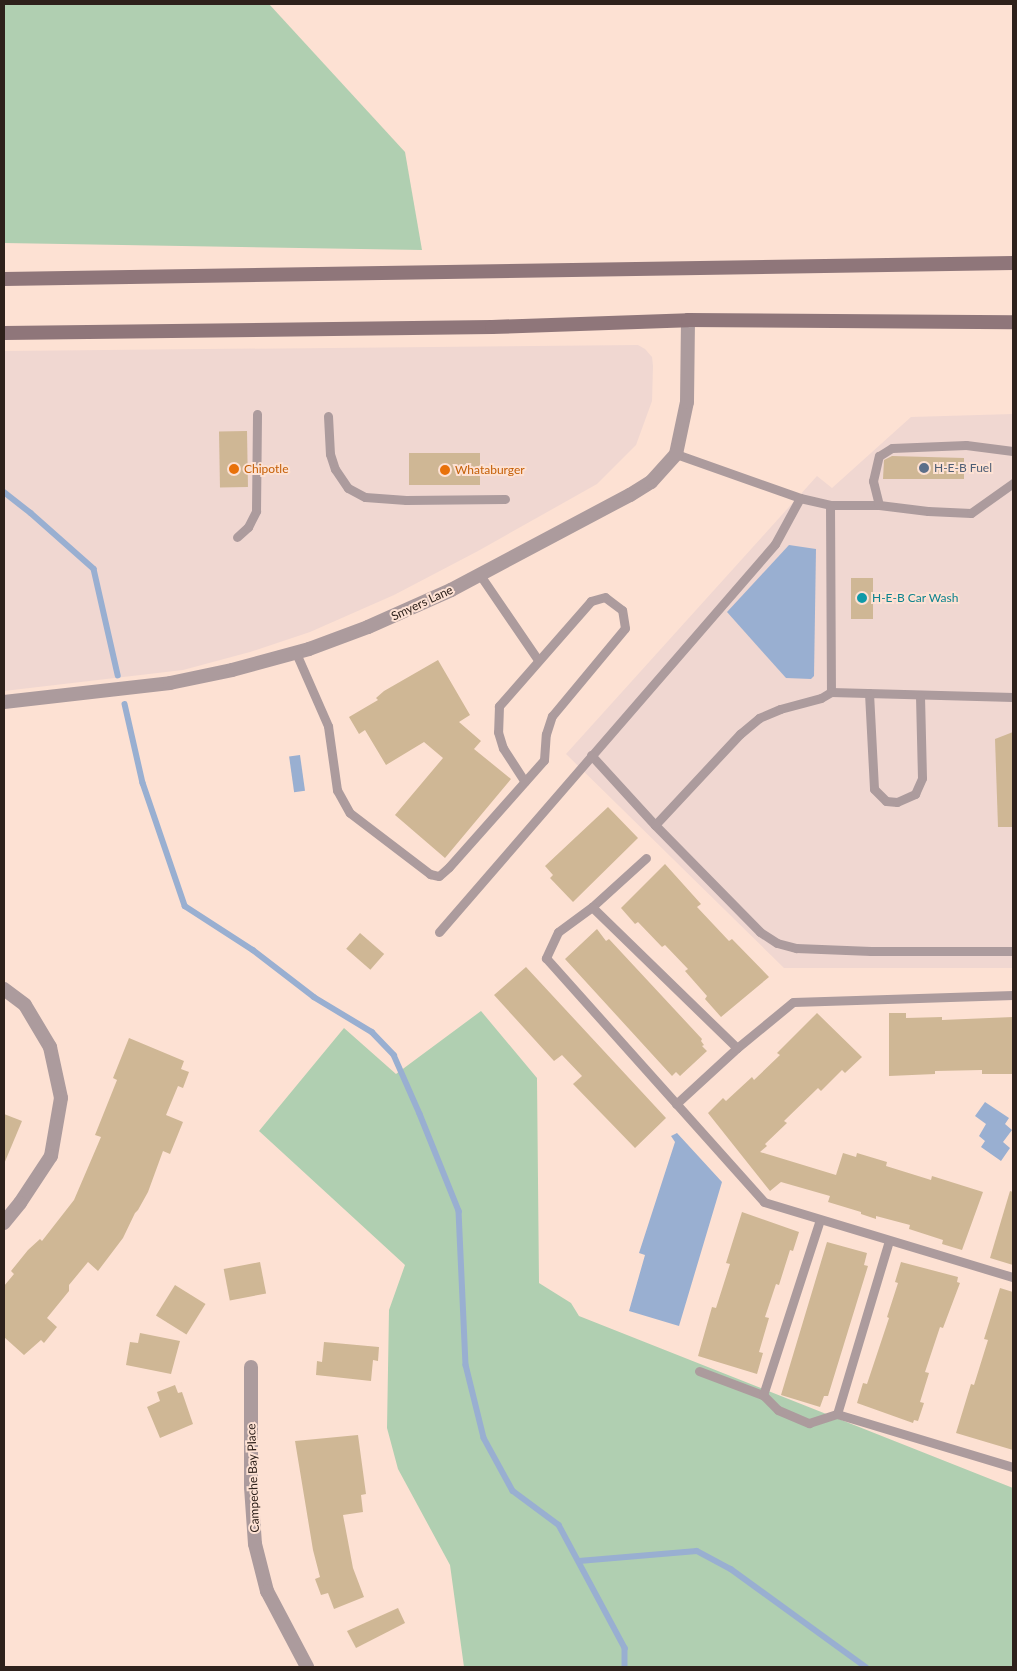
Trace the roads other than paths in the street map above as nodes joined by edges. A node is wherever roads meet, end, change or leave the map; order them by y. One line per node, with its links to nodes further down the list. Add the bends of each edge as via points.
1 (1013, 263): 2 (main road)
2 (4, 279)
3 (688, 320): 4 (main road); 5 (main road, via 483,327); 9 (street, Smyers Lane, via 687,402)
4 (1013, 322)
5 (4, 333)
6 (257, 414): 15 (lane, via 256,512 248,527)
7 (328, 416): 12 (lane, via 330,454 335,469 348,488 365,497)
8 (1013, 451): 14 (lane, via 966,445 892,448 879,456 873,481)
9 (676, 454): 11 (lane); 16 (street, Smyers Lane, via 651,482 630,495)
10 (1013, 483): 14 (lane, via 972,513)
11 (800, 498): 13 (lane); 24 (lane, via 774,544)
12 (505, 499)
13 (830, 505): 14 (lane); 19 (lane)
14 (879, 505)
15 (237, 537)
16 (480, 575): 17 (street, Smyers Lane, via 368,627); 18 (lane)
17 (296, 653): 23 (street, Smyers Lane, via 170,683); 25 (lane, via 328,726 337,790 350,813 430,874 439,876)
18 (538, 660): 25 (lane, via 499,706 498,732 503,748); 25 (lane, via 591,601 605,597 622,610 626,628 552,716 546,734 544,760)
19 (831, 692): 20 (lane); 26 (lane, via 759,718)
20 (869, 693): 21 (lane); 21 (lane, via 874,789 886,801 897,802 914,794 922,778)
21 (920, 695): 22 (lane)
22 (1013, 697)
23 (4, 702)
24 (591, 756): 26 (lane); 29 (lane)
25 (525, 782)
26 (655, 825): 30 (lane, via 760,932 777,943 796,948 872,951)
27 (646, 858): 28 (lane)
28 (592, 907): 33 (lane); 34 (lane, via 558,932 546,958)
29 (438, 932)
30 (1013, 951)
31 (4, 989): 36 (street, via 26,1005 50,1047 61,1098 51,1156)
32 (1013, 996): 33 (lane, via 793,1002)
33 (737, 1048): 34 (lane)
34 (676, 1104): 35 (lane, via 764,1202)
35 (820, 1220): 37 (lane); 41 (lane)
36 (4, 1223)
37 (889, 1241): 38 (lane); 42 (lane)
38 (1013, 1277)
39 (251, 1367): 44 (street, Campeche Bay Place, via 251,1487 255,1544 267,1591)
40 (699, 1371): 41 (lane)
41 (763, 1395): 42 (lane, via 778,1410 809,1422)
42 (837, 1414): 43 (lane)
43 (1013, 1467)
44 (307, 1667)

